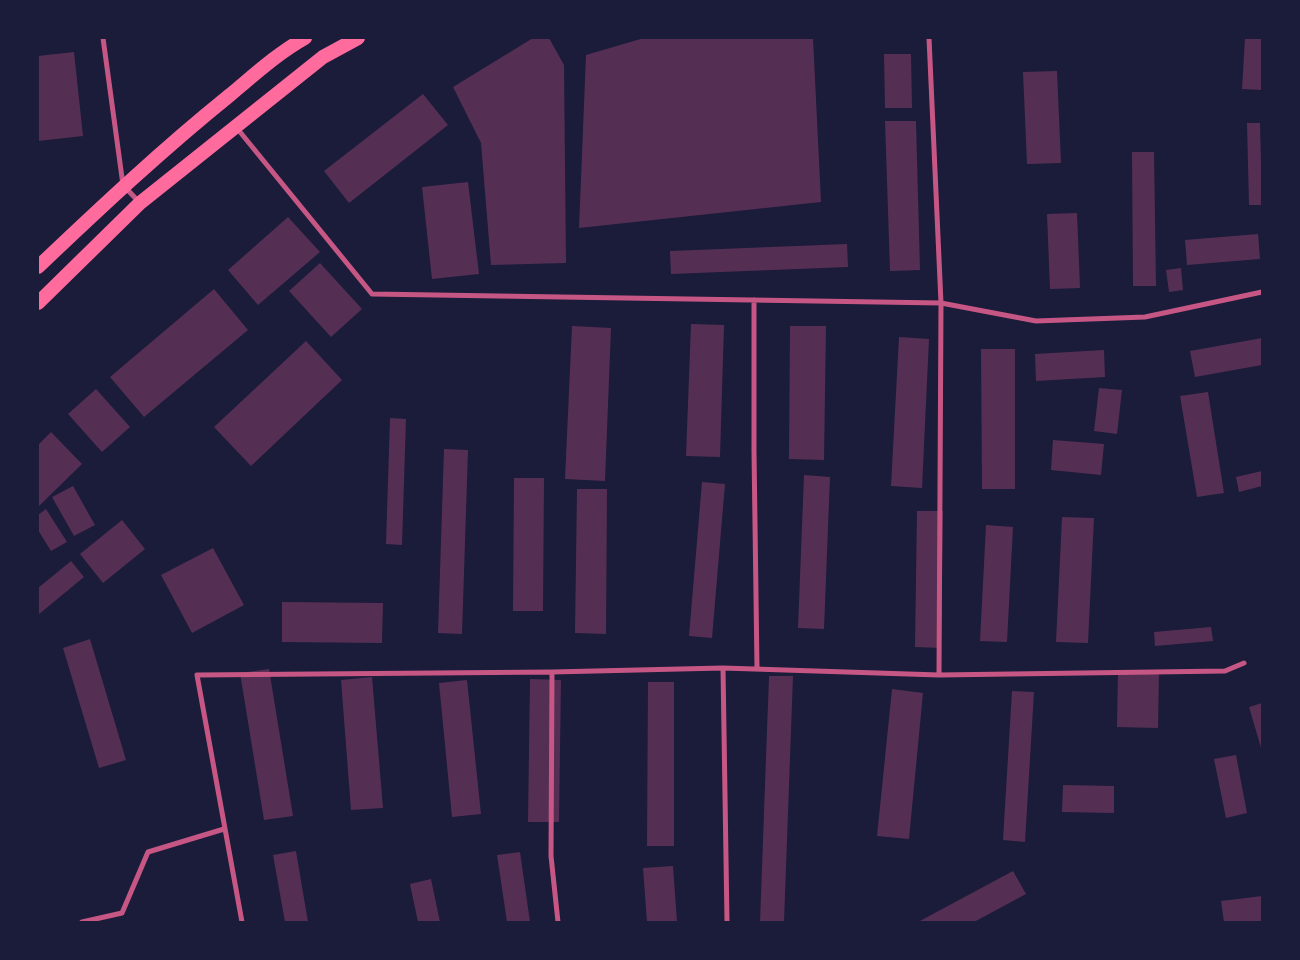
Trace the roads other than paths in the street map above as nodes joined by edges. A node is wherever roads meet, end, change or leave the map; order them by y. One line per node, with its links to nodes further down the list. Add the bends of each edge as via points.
1 (103, 38): 6 (street)
2 (305, 38): 6 (highway, via 290,46 215,106)
3 (358, 38): 5 (highway, via 323,57)
4 (930, 38): 12 (street)
5 (235, 126): 7 (highway); 10 (street, via 372,294)
6 (123, 185): 7 (street); 8 (highway)
7 (140, 203): 11 (highway)
8 (38, 267)
9 (1262, 292): 12 (street, via 1145,317 1036,321)
10 (754, 300): 12 (street); 15 (street)
11 (38, 303)
12 (941, 303): 17 (street)
13 (1244, 663): 17 (street, via 1225,671)
14 (724, 668): 15 (street); 16 (street); 22 (street)
15 (757, 668): 17 (street)
16 (552, 672): 18 (street, via 196,675); 21 (street, via 551,856)
17 (939, 675)
18 (224, 829): 19 (street, via 148,852 122,913); 20 (street)
19 (82, 922)
20 (242, 922)
21 (558, 922)
22 (728, 922)

